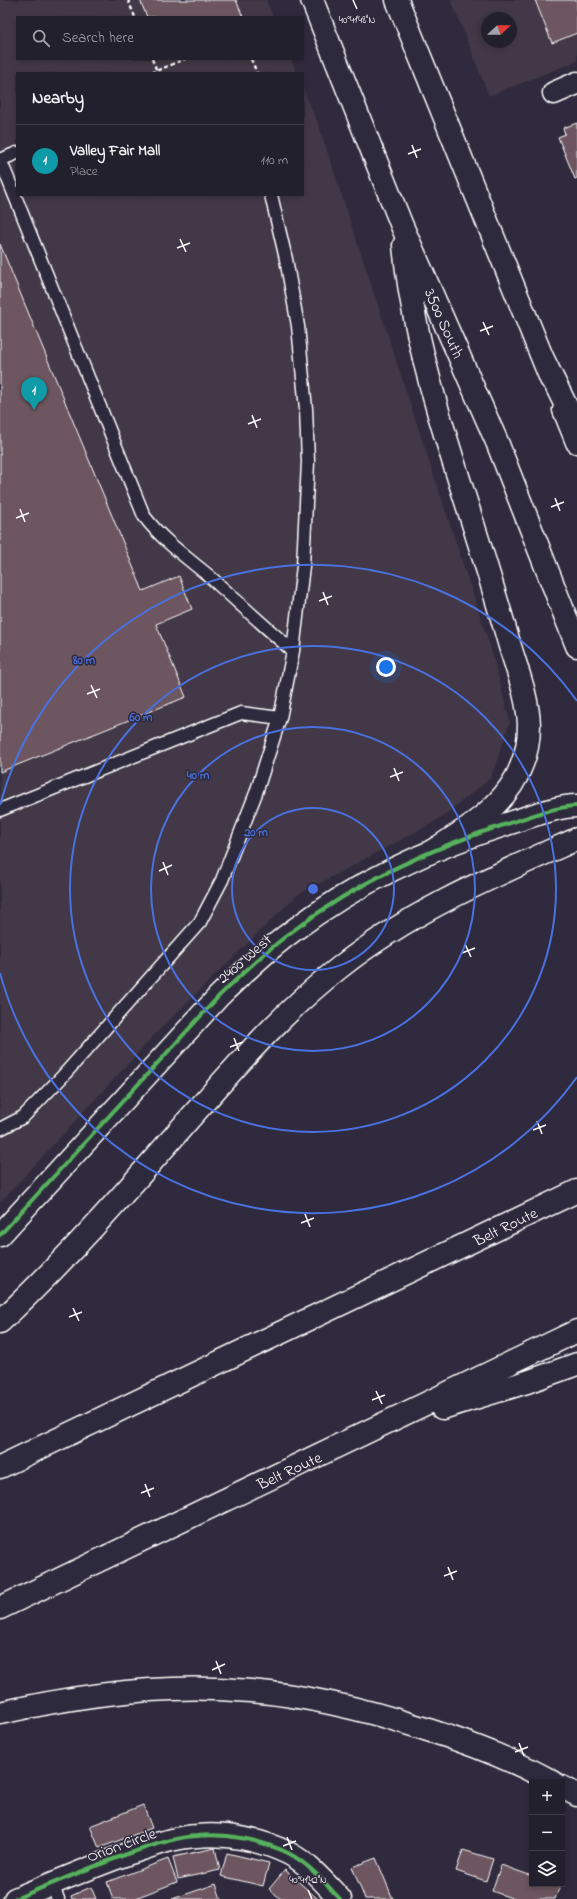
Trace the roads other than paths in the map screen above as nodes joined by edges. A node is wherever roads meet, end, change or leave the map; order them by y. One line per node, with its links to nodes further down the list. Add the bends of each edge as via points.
1 (312, 0): 8 (main road, 3500 South)
2 (397, 0): 9 (main road)
3 (577, 83): 4 (main road)
4 (554, 93)
5 (16, 153): 6 (lane)
6 (0, 160): 13 (lane, via 144,516 169,543)
7 (271, 196): 13 (lane, via 298,326 306,409 307,515)
8 (402, 226): 12 (main road, 3500 South, via 497,442); 18 (main road, via 407,277 428,378 494,589 527,705 529,725 528,745 522,765 504,796 471,825)
9 (544, 361): 10 (main road); 11 (main road)
10 (577, 428)
11 (577, 442)
12 (577, 646)
13 (293, 652): 14 (lane)
14 (280, 718): 16 (lane, via 241,713); 19 (lane, via 256,793 222,880 200,922 56,1084 22,1117)
15 (577, 806): 18 (main road, 2400 West, via 500,826)
16 (0, 810)
17 (577, 839): 22 (main road, via 461,891 419,914 333,973 270,1030 89,1234)
18 (429, 853): 21 (main road, 2400 West, via 382,875 336,901 254,962 219,996)
19 (0, 1129)
20 (577, 1191): 26 (main road, Belt Route)
21 (0, 1235)
22 (0, 1322)
23 (577, 1331): 25 (main road, Belt Route)
24 (577, 1364): 25 (main road, via 464,1402)
25 (387, 1424): 27 (main road, Belt Route)
26 (0, 1467)
27 (0, 1608)
28 (0, 1713): 29 (main road, via 76,1697 162,1689 251,1691 323,1701 392,1718 468,1742)
29 (547, 1779)
30 (565, 1789): 31 (main road)
31 (577, 1796)
32 (55, 1891): 33 (main road, Orion Circle); 34 (main road, Orion Circle, via 97,1865 165,1841 197,1836 229,1836 260,1842 289,1854 317,1875)
33 (14, 1899)
34 (340, 1899)

